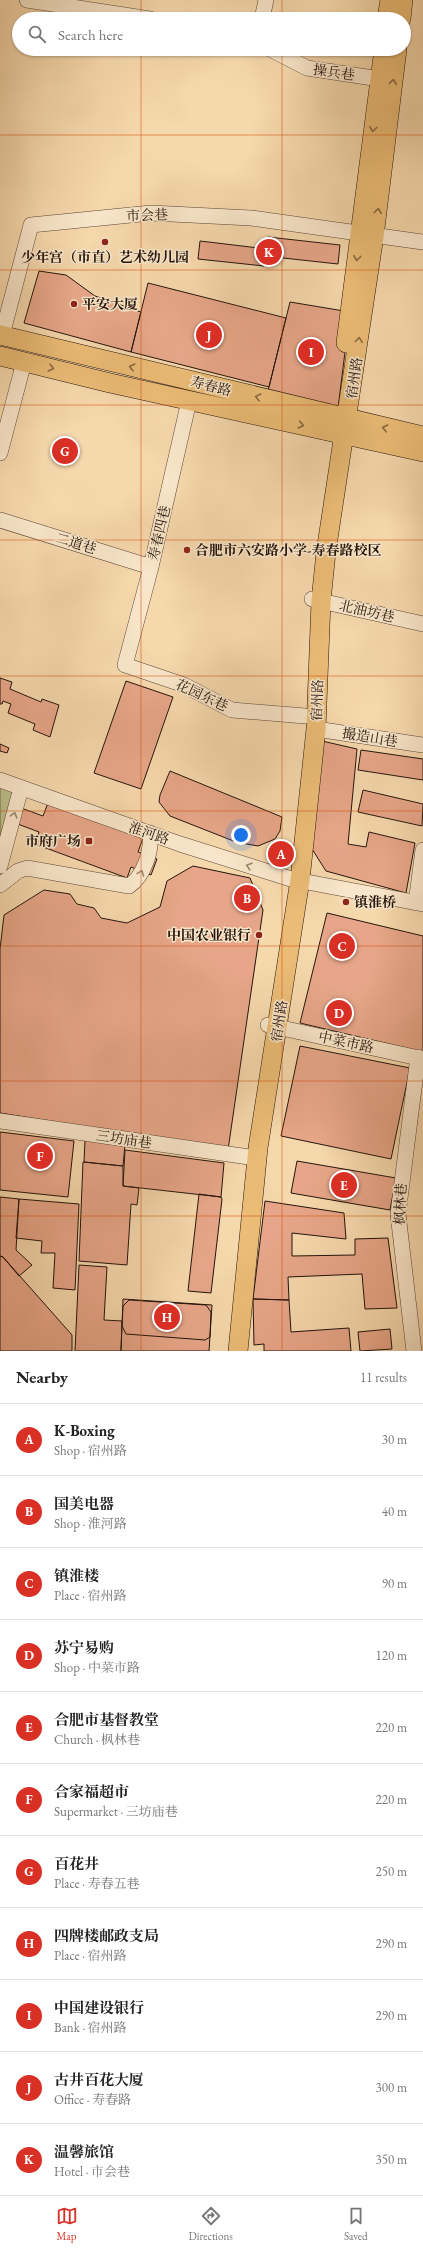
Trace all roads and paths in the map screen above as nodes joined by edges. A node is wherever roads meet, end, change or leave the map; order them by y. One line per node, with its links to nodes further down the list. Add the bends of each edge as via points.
1 (28, 0): 5 (street)
2 (266, 0): 6 (street)
3 (390, 0): 7 (main road)
4 (403, 0): 8 (main road)
5 (105, 12)
6 (263, 12)
7 (388, 12)
8 (402, 12)
9 (284, 56): 12 (street, 操兵巷, via 307,68)
10 (383, 56): 12 (main road, 宿州路)
11 (396, 56): 13 (main road, 宿州路, one-way to 11)
12 (380, 79): 13 (main road, 宿州路, one-way to 13)
13 (367, 235): 14 (street); 15 (street, 市会巷, via 251,218 152,213 31,225); 19 (main road, 宿州路)
14 (423, 242)
15 (1, 335): 19 (main road, 寿春路, one-way to 15)
16 (0, 356): 17 (main road, 寿春路)
17 (24, 362): 18 (main road, 寿春路, one-way to 18); 22 (street)
18 (189, 401): 19 (main road, 寿春路, one-way to 19); 24 (street, 寿春四巷)
19 (341, 426): 20 (main road, 寿春路, one-way to 19); 21 (main road, 寿春路); 25 (main road, 宿州路, via 326,552)
20 (423, 436)
21 (423, 452)
22 (0, 454)
23 (0, 520): 24 (street, 二道巷)
24 (151, 567): 27 (street, 寿春四巷)
25 (316, 600): 26 (street, 北油坊巷); 28 (main road, 宿州路)
26 (423, 624)
27 (125, 665): 28 (street, 花园东巷, via 184,685 232,710)
28 (311, 723): 29 (street, 撮造山巷); 35 (main road, 宿州路)
29 (423, 745)
30 (0, 780): 31 (street, 淮河路)
31 (21, 788): 32 (street, 淮河路); 34 (street, one-way to 31)
32 (150, 833): 35 (street, 淮河路, one-way to 32); 36 (street, one-way to 32, via 18,871 27,868 129,886 138,880 151,846)
33 (423, 850): 37 (street)
34 (0, 866)
35 (296, 879): 37 (street, 淮河路); 38 (main road, 宿州路)
36 (0, 885)
37 (419, 904)
38 (273, 1026): 39 (street, 中菜市路); 41 (main road, 宿州路); 43 (main road, 宿州路)
39 (420, 1058): 44 (street, 枫林巷, via 398,1214)
40 (0, 1121): 41 (street, 三坊庙巷)
41 (249, 1158): 42 (main road, 宿州路)
42 (229, 1351)
43 (238, 1351)
44 (414, 1351)

